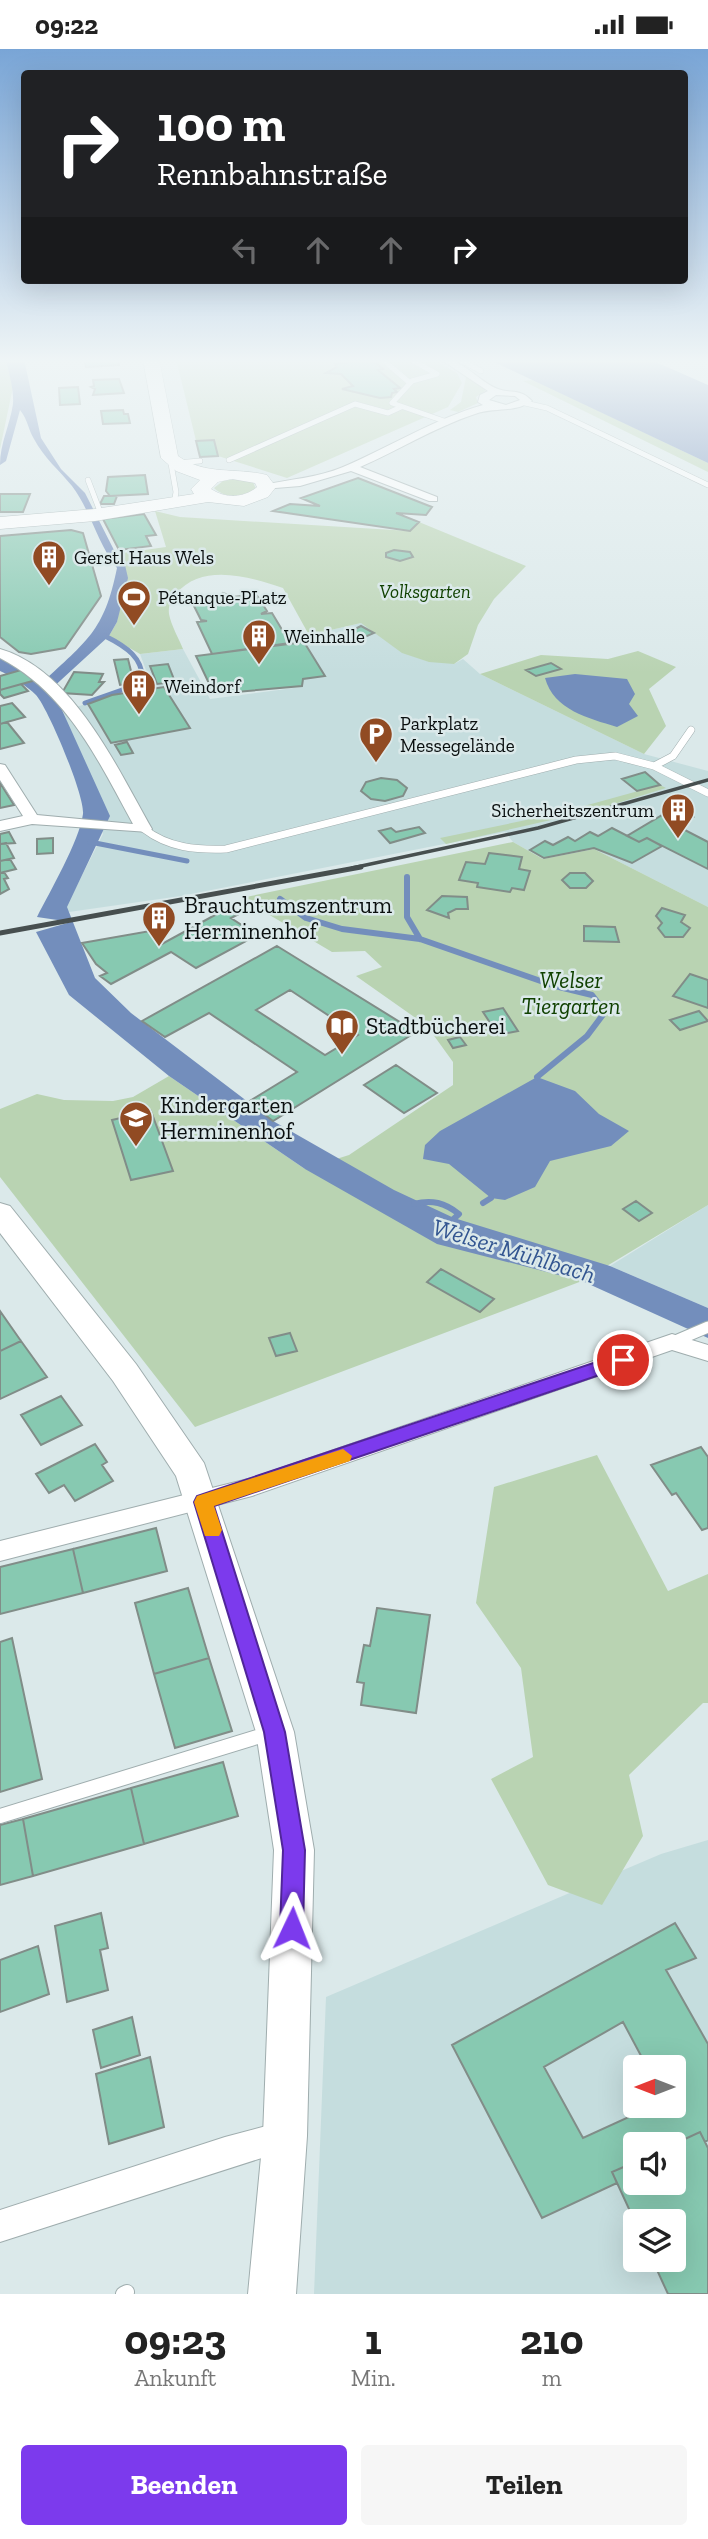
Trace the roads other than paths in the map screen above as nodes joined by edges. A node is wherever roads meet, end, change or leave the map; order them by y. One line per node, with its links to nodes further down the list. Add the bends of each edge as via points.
1 (173, 464): 12 (lane)
2 (181, 464): 6 (main road)
3 (357, 464): 5 (street)
4 (664, 464): 8 (lane)
5 (350, 467): 9 (street, via 307,482); 11 (street)
6 (212, 478): 9 (main road, via 243,474 261,479); 10 (main road, via 200,489)
7 (88, 480): 13 (lane)
8 (708, 485)
9 (267, 487): 10 (main road, via 261,495 245,500)
10 (208, 496): 12 (main road)
11 (433, 499)
12 (174, 504): 13 (main road)
13 (92, 515): 14 (main road)
14 (0, 523)
15 (0, 653): 22 (street, via 40,677 79,719)
16 (691, 730): 17 (lane, via 673,756)
17 (654, 766): 19 (lane); 22 (lane, via 615,755 576,760 226,849 200,850 168,843)
18 (0, 768): 20 (street)
19 (708, 793)
20 (32, 819): 21 (street); 22 (street)
21 (0, 826)
22 (144, 829)
23 (0, 1213): 27 (main road, via 170,1436)
24 (708, 1327): 25 (lane)
25 (679, 1340): 26 (street); 27 (street)
26 (708, 1353)
27 (204, 1502): 28 (street); 29 (main road)
28 (0, 1551)
29 (275, 1732): 30 (lane); 31 (main road, via 294,1850)
30 (0, 1816)
31 (285, 2136): 32 (street); 33 (main road)
32 (0, 2227)
33 (272, 2294)

